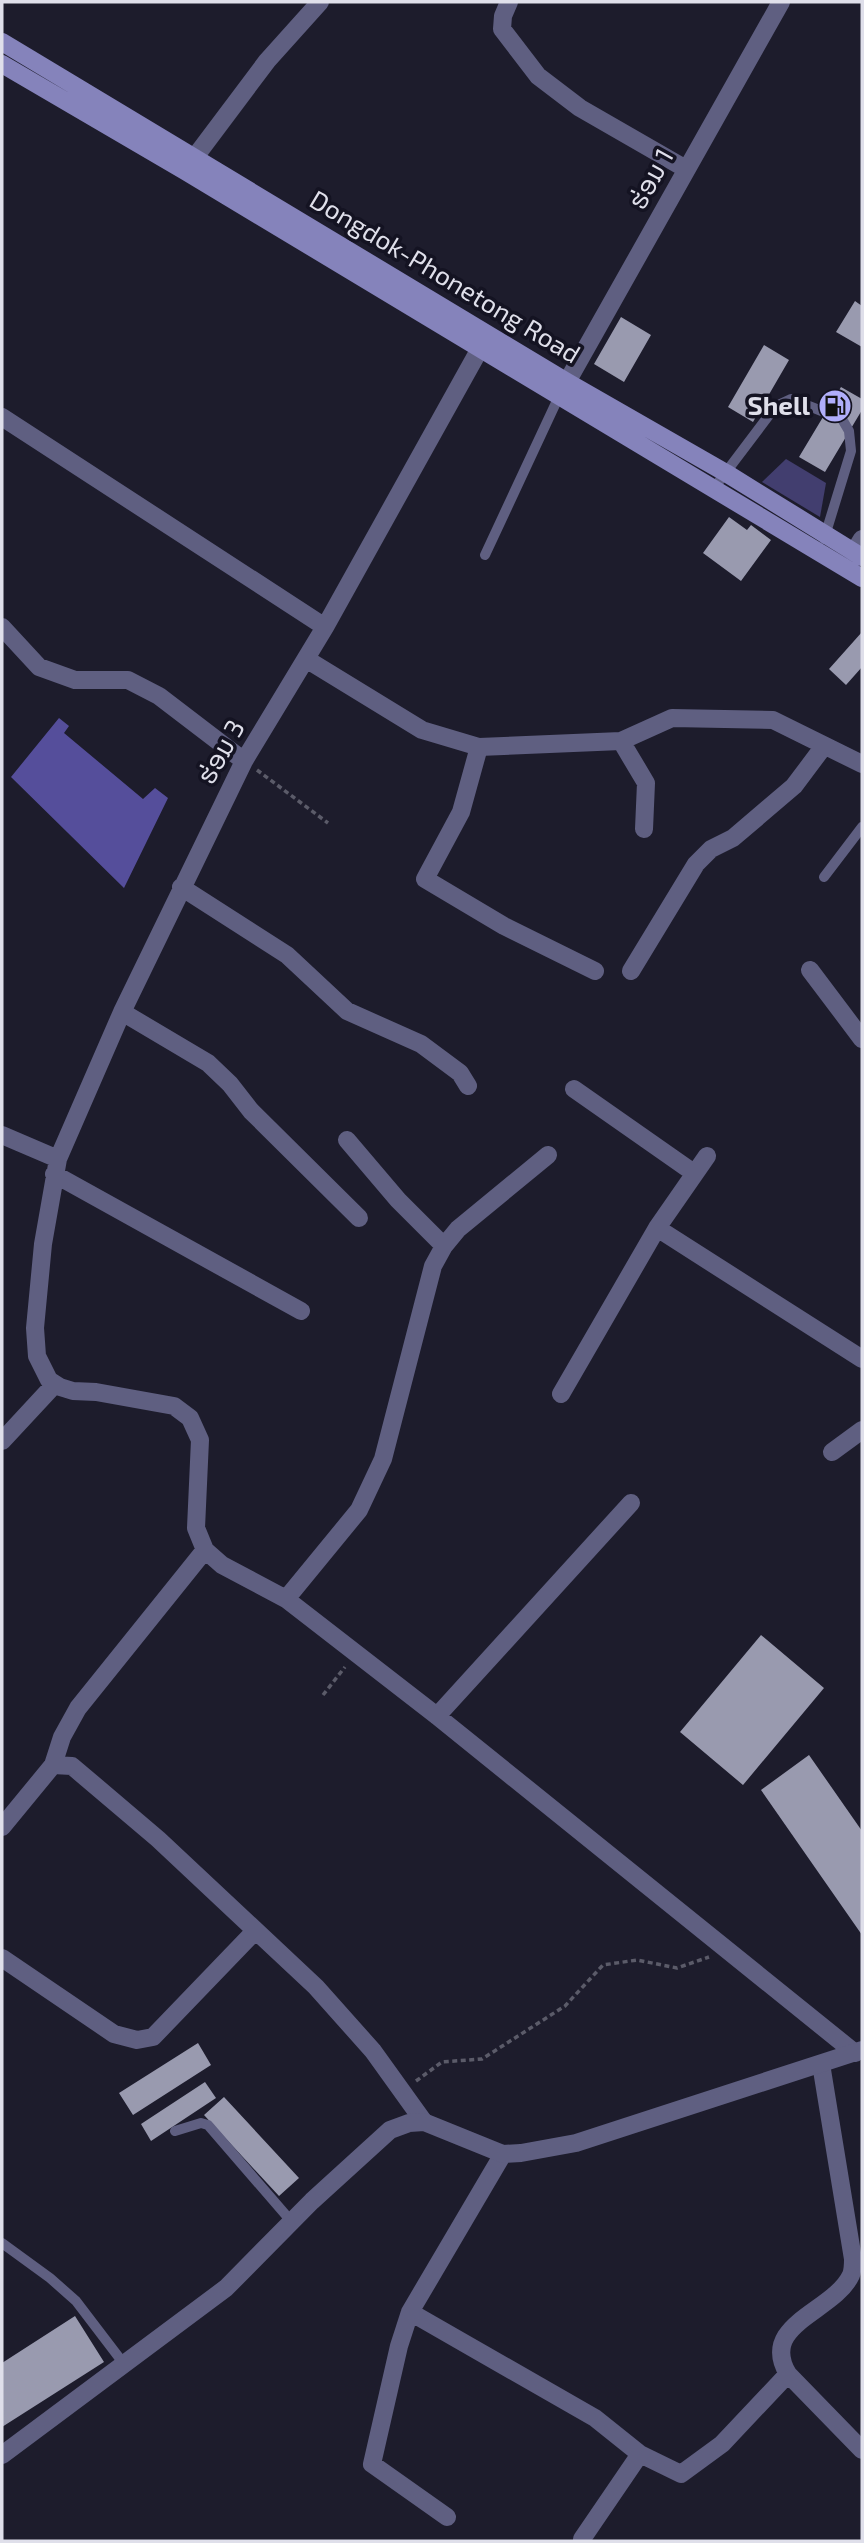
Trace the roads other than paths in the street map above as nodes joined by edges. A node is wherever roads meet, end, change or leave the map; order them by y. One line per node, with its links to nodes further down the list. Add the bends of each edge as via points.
1 (320, 2): 6 (street, via 267,61)
2 (509, 2): 7 (street, via 502,29 538,76 580,108)
3 (781, 2): 7 (street, ຮ່ອມ 1)
4 (2, 42): 6 (main road, Dongdok-Phonetong Road)
5 (2, 64): 8 (main road, Dongdok-Phonetong Road)
6 (195, 157): 8 (main road, Dongdok-Phonetong Road)
7 (686, 169): 9 (street, ຮ່ອມ 1)
8 (484, 341): 9 (main road, Dongdok-Phonetong Road); 18 (street, ຮ່ອມ 3)
9 (562, 390): 11 (main road, Dongdok-Phonetong Road); 12 (main road, Dongdok-Phonetong Road); 15 (lane)
10 (2, 418): 18 (street)
11 (726, 473): 12 (lane); 13 (main road, Dongdok-Phonetong Road); 13 (lane, via 776,406 791,399 842,419 851,451)
12 (714, 488): 13 (main road, Dongdok-Phonetong Road)
13 (822, 543): 14 (main road, Dongdok-Phonetong Road); 16 (main road, Dongdok-Phonetong Road)
14 (860, 549)
15 (485, 555)
16 (862, 578)
17 (2, 627): 23 (street, via 39,667 75,680 128,680 159,696)
18 (325, 627): 19 (street, ຮ່ອມ 3)
19 (306, 659): 22 (street, via 422,730); 23 (street, ຮ່ອມ 3)
20 (621, 741): 21 (street, via 672,718 773,720); 22 (street); 26 (street, via 646,783)
21 (824, 746): 24 (street); 31 (street, via 794,786 696,864)
22 (479, 747): 30 (street, via 461,812 425,879 504,926)
23 (244, 761): 28 (street, ຮ່ອມ 3)
24 (862, 764)
25 (862, 827): 27 (lane)
26 (644, 829)
27 (824, 877)
28 (181, 887): 32 (street, ຮ່ອມ 3); 34 (street, via 287,955 347,1011 421,1044 460,1073)
29 (810, 970): 33 (street)
30 (595, 971)
31 (631, 971)
32 (122, 1012): 40 (street, ຮ່ອມ 3); 42 (street, via 208,1063)
33 (862, 1039)
34 (468, 1086)
35 (574, 1089): 41 (street)
36 (2, 1135): 40 (street)
37 (347, 1140): 44 (street)
38 (548, 1155): 44 (street, via 458,1229)
39 (708, 1156): 41 (street)
40 (56, 1166): 45 (street); 47 (street, ຮ່ອມ 3, via 34,1328 37,1356)
41 (694, 1173): 43 (street)
42 (359, 1218)
43 (657, 1228): 46 (street); 48 (street)
44 (444, 1246): 54 (street, via 433,1266 383,1459 359,1510)
45 (301, 1311)
46 (862, 1359)
47 (55, 1384): 50 (street); 53 (street, via 73,1391 174,1406 190,1418 200,1440 196,1528)
48 (561, 1394)
49 (862, 1430): 51 (street)
50 (2, 1441)
51 (832, 1452)
52 (631, 1503): 55 (street)
53 (205, 1550): 54 (street, via 222,1565); 56 (street, via 78,1708)
54 (286, 1599): 55 (street)
55 (437, 1716): 60 (street)
56 (54, 1765): 57 (street); 58 (street, via 72,1766)
57 (2, 1827)
58 (255, 1931): 59 (street, via 153,2037 137,2040 114,2034); 62 (street, via 316,1987 373,2051)
59 (2, 1958)
60 (858, 2052): 61 (street)
61 (821, 2064): 64 (street, via 576,2143); 69 (street, via 852,2273 844,2287 790,2331 780,2345 780,2361)
62 (424, 2122): 64 (street); 65 (street, via 390,2130)
63 (175, 2131): 65 (lane, via 208,2125)
64 (503, 2154): 67 (street)
65 (291, 2221): 68 (street, via 226,2288)
66 (2, 2243): 68 (lane, via 76,2301)
67 (410, 2312): 71 (street, via 595,2418); 73 (street, via 372,2464)
68 (124, 2364): 72 (street)
69 (788, 2374): 70 (street); 71 (street, via 722,2444 681,2474)
70 (862, 2450)
71 (640, 2454): 74 (street)
72 (2, 2455)
73 (447, 2517)
74 (582, 2539)

